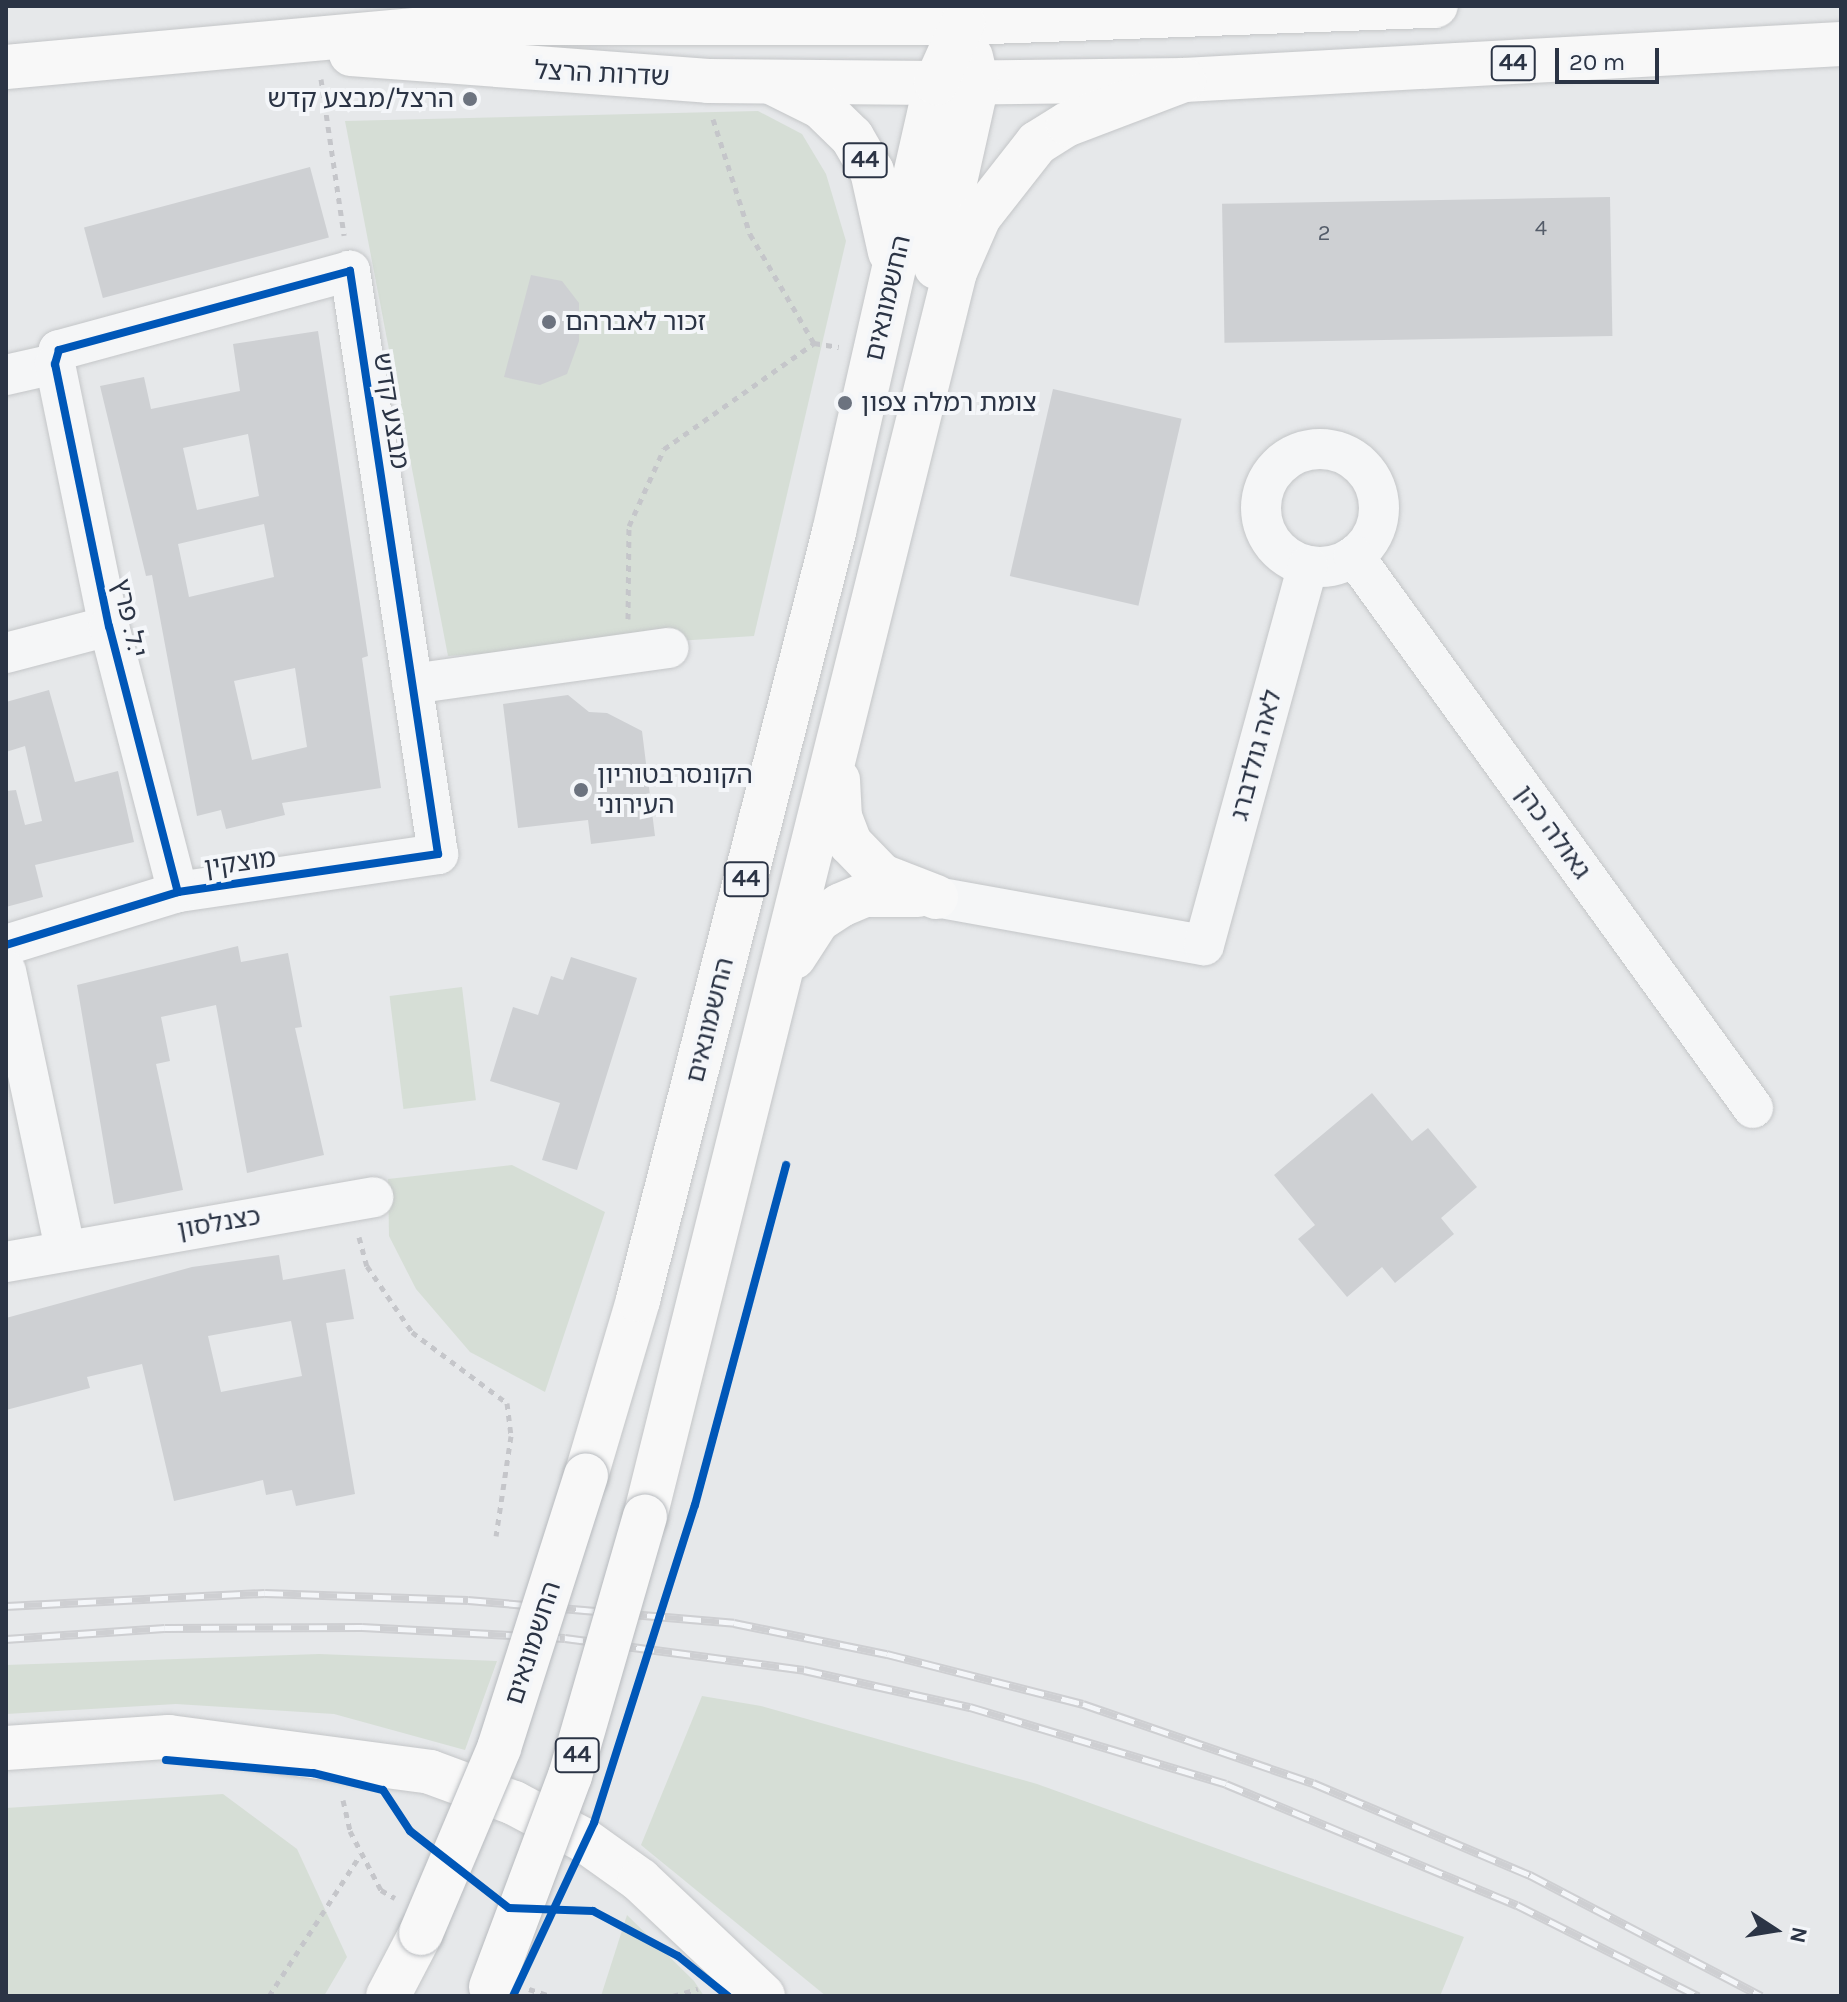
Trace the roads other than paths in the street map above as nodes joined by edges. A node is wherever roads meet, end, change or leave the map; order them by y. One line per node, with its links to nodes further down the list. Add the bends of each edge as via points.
1 (1436, 6): 2 (main road, שדרות הרצל)
2 (1320, 9): 3 (main road, שדרות הרצל)
3 (963, 23): 4 (main road, שדרות הרצל, via 486,23); 9 (main road, החשמונאים / 44)
4 (269, 44): 6 (main road, שדרות הרצל); 8 (main road, שדרות הרצל)
5 (1841, 44): 7 (main road, 44)
6 (6, 67)
7 (1184, 80): 9 (main road, 44); 13 (main road, 44, via 1068,124 1037,143 979,217 955,272)
8 (773, 83): 9 (main road, שדרות הרצל); 10 (main road, 44, via 821,107 852,137 872,171 886,217)
9 (956, 83): 10 (main road, החשמונאים / 44); 13 (main road)
10 (893, 279): 34 (main road, החשמונאים / 44, bridge, via 638,1300 499,1748 421,1933)
11 (57, 357): 12 (street); 16 (street, י.ל. פרץ); 19 (street, מבצע קדש, via 350,271)
12 (6, 375)
13 (926, 377): 20 (main road, 44)
14 (1354, 556): 15 (street, via 1336,565); 15 (street, via 1378,520 1374,484 1350,457 1305,451 1275,471 1261,505 1276,547); 27 (street, גאולה כהן)
15 (1308, 566): 23 (street, לאה גולדברג, via 1204,945)
16 (109, 626): 18 (street); 22 (street, י.ל. פרץ)
17 (668, 648): 19 (street)
18 (6, 653)
19 (412, 684): 21 (street, מבצע קדש)
20 (847, 712): 23 (main road, via 837,796 850,843 882,876); 26 (main road, 44)
21 (438, 854): 22 (street, מוצקין)
22 (178, 892): 24 (street, מוצקין)
23 (936, 897): 26 (main road, via 864,895 841,905 818,920)
24 (6, 945)
25 (6, 971): 29 (street)
26 (779, 989): 33 (main road, 44, bridge, via 645,1517)
27 (1753, 1108)
28 (361, 1199): 29 (street, כצנלסון)
29 (65, 1249): 30 (street, כצנלסון)
30 (6, 1262)
31 (6, 1748): 32 (main road, via 169,1737 430,1772 514,1803 584,1840 640,1880)
32 (739, 1980): 35 (main road)
33 (503, 1990)
34 (388, 1996)
35 (763, 1996)

